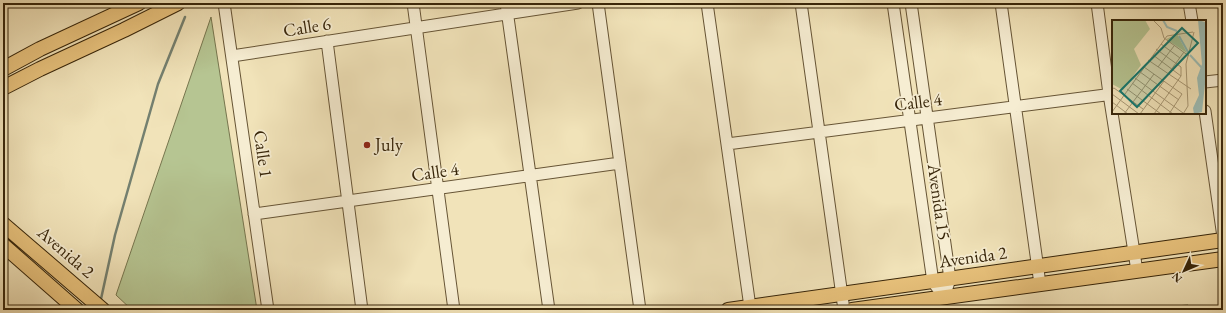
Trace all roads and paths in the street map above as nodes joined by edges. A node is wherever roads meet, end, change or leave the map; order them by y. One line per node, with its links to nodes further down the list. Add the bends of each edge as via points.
1 (139, 3): 19 (main road)
2 (178, 3): 22 (main road)
3 (224, 3): 18 (street, Calle 1)
4 (413, 3): 16 (street)
5 (578, 3): 14 (street, Calle 6)
6 (598, 3): 31 (street)
7 (707, 3): 30 (street)
8 (801, 3): 29 (street)
9 (893, 3): 28 (street, Avenida 15)
10 (911, 3): 27 (street, Avenida 15)
11 (1001, 3): 24 (street)
12 (1097, 3): 23 (street)
13 (1189, 3): 15 (street)
14 (507, 8): 16 (street, Calle 6); 32 (street)
15 (1192, 20)
16 (417, 28): 17 (street, Calle 6); 33 (street)
17 (327, 41): 18 (street, Calle 6); 34 (street)
18 (232, 56): 35 (street, Calle 1)
19 (3, 68)
20 (1223, 80): 21 (street)
21 (1206, 82)
22 (3, 88)
23 (1111, 94): 24 (street, Calle 4)
24 (1015, 107): 27 (street, Calle 4); 42 (street)
25 (1114, 114): 40 (street)
26 (1205, 114): 37 (street)
27 (928, 118): 28 (street, Calle 4); 44 (street, Avenida 15)
28 (910, 120): 29 (street, Calle 4); 45 (street, Avenida 15)
29 (819, 132): 30 (street, Calle 4); 47 (street)
30 (727, 144): 49 (street)
31 (620, 163): 32 (street, Calle 4); 56 (street)
32 (530, 176): 33 (street, Calle 4); 55 (street)
33 (438, 188): 34 (street, Calle 4); 54 (street)
34 (348, 201): 35 (street, Calle 4); 53 (street)
35 (254, 214): 52 (street, Calle 1)
36 (3, 224): 51 (main road, Avenida 2)
37 (1223, 237)
38 (1223, 240): 40 (main road, Avenida 2)
39 (3, 245): 50 (main road, Avenida 2)
40 (1134, 252): 42 (main road, Avenida 2); 43 (street)
41 (1223, 259): 43 (main road, Avenida 2)
42 (1038, 266): 44 (main road, Avenida 2); 46 (street)
43 (1137, 271): 46 (main road, Avenida 2)
44 (950, 279): 45 (main road, Avenida 2); 48 (street, Avenida 15)
45 (933, 282): 47 (main road, Avenida 2); 48 (street, Avenida 15)
46 (1040, 284): 48 (main road, Avenida 2)
47 (841, 294): 49 (main road, Avenida 2); 58 (street)
48 (944, 297): 59 (main road, Avenida 2)
49 (750, 307): 57 (main road, Avenida 2)
50 (77, 310)
51 (103, 310)
52 (268, 310)
53 (362, 310)
54 (454, 310)
55 (549, 310)
56 (640, 310)
57 (728, 310)
58 (844, 310)
59 (852, 310)

